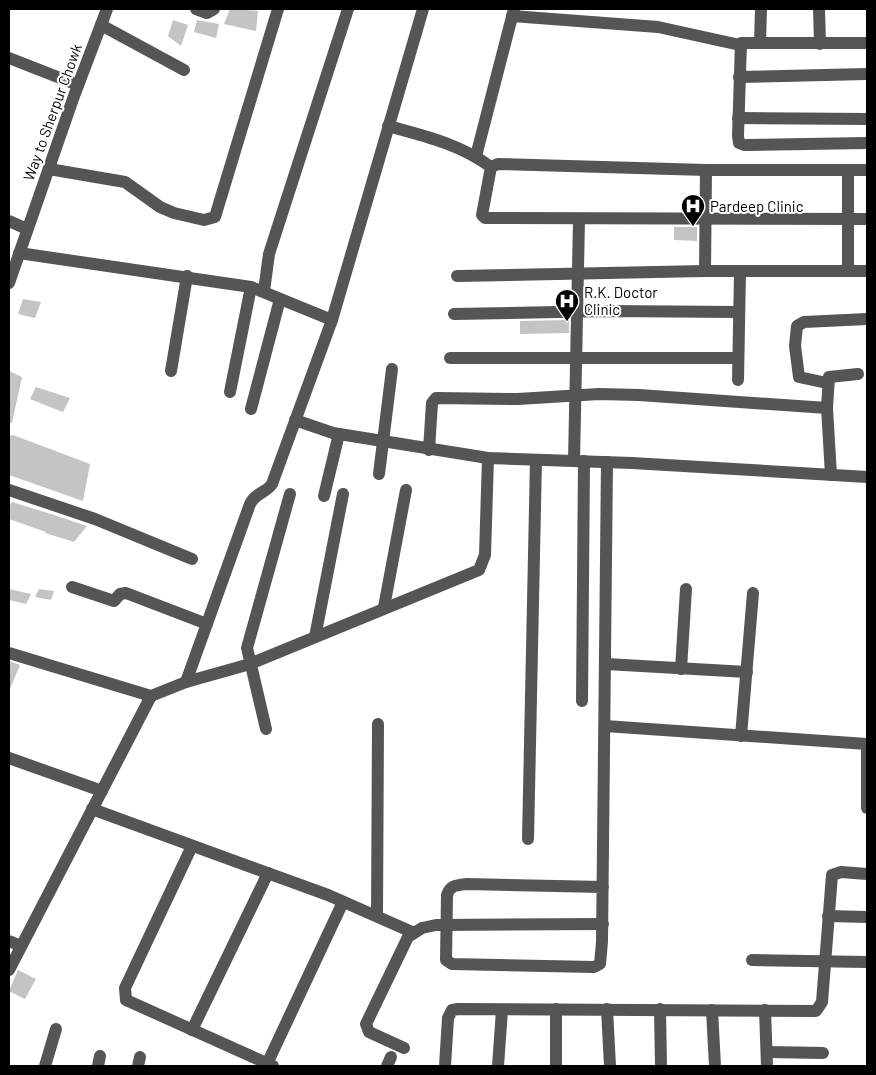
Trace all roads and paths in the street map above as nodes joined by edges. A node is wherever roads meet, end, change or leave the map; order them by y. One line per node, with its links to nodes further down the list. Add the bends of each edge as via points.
1 (107, 9): 10 (street, Way to Sherpur Chowk)
2 (196, 9): 3 (street, via 208,13)
3 (214, 9)
4 (278, 9): 25 (street, via 215,218 204,220 174,213 125,182)
5 (348, 9): 46 (street, via 269,254)
6 (423, 9): 22 (street)
7 (761, 9): 11 (street)
8 (820, 9): 12 (street)
9 (513, 12): 14 (street, via 658,27); 24 (street)
10 (101, 25): 16 (street); 19 (street, Way to Sherpur Chowk)
11 (760, 43): 12 (street); 14 (street)
12 (820, 44): 13 (street)
13 (867, 44)
14 (740, 45): 18 (street)
15 (9, 58): 19 (street)
16 (184, 70)
17 (867, 74): 18 (street)
18 (739, 78): 20 (street)
19 (78, 85): 25 (street, Way to Sherpur Chowk)
20 (738, 118): 21 (street); 23 (street, via 738,141 744,145)
21 (867, 119)
22 (388, 126): 24 (street, via 456,146); 52 (street)
23 (867, 143)
24 (476, 156): 26 (street)
25 (48, 168): 35 (street, Way to Sherpur Chowk)
26 (491, 168): 27 (street, via 498,164); 33 (street, via 483,218)
27 (706, 170): 28 (street); 31 (street)
28 (848, 170): 29 (street); 30 (street)
29 (867, 170)
30 (847, 218): 31 (street); 32 (street); 38 (street)
31 (704, 219): 33 (street); 37 (street)
32 (867, 219)
33 (579, 220): 41 (street)
34 (9, 222): 35 (street)
35 (28, 229): 36 (street, Way to Sherpur Chowk)
36 (19, 253): 42 (street); 44 (street, Way to Sherpur Chowk)
37 (705, 271): 40 (street); 41 (street)
38 (848, 271): 39 (street); 40 (street)
39 (867, 271)
40 (740, 272): 49 (street)
41 (577, 275): 43 (street); 48 (street)
42 (188, 276): 45 (street); 57 (street)
43 (457, 276)
44 (9, 283)
45 (251, 287): 46 (street); 61 (street)
46 (264, 291): 47 (street)
47 (280, 299): 52 (street); 64 (street)
48 (578, 311): 49 (street); 50 (street); 54 (street)
49 (738, 312): 55 (street)
50 (454, 314)
51 (867, 319): 60 (street, via 804,322 797,326 797,375 803,380)
52 (332, 320): 65 (street)
53 (450, 358): 54 (street)
54 (577, 358): 55 (street); 62 (street)
55 (737, 358): 59 (street)
56 (392, 369): 67 (street)
57 (170, 371)
58 (858, 374): 60 (street, via 828,377)
59 (738, 380)
60 (827, 382): 63 (street)
61 (230, 392)
62 (575, 396): 63 (street, via 670,396); 68 (street, via 436,398 432,403); 71 (street)
63 (827, 408): 74 (street)
64 (251, 409)
65 (295, 420): 66 (street); 88 (street, via 272,484 255,496 250,504)
66 (339, 434): 67 (street); 82 (street)
67 (382, 442): 68 (street); 73 (street)
68 (429, 450): 69 (street)
69 (488, 458): 70 (street); 87 (street, via 485,555 479,570)
70 (536, 460): 71 (street); 107 (street)
71 (579, 461): 72 (street); 76 (street)
72 (607, 462): 74 (street); 77 (street)
73 (379, 474)
74 (831, 475): 75 (street)
75 (867, 477)
76 (584, 487): 77 (street); 97 (street)
77 (607, 488): 92 (street)
78 (9, 490): 83 (street)
79 (406, 490): 87 (street)
80 (290, 494): 91 (street, via 248,643)
81 (343, 494): 89 (street)
82 (324, 496)
83 (192, 558)
84 (72, 587): 88 (street, via 114,601 126,593)
85 (686, 589): 93 (street)
86 (753, 593): 94 (street)
87 (384, 607): 89 (street)
88 (206, 624): 95 (street)
89 (315, 637): 91 (street)
90 (9, 653): 96 (street)
91 (250, 664): 95 (street); 100 (street)
92 (606, 664): 93 (street); 99 (street)
93 (681, 669): 94 (street)
94 (746, 672): 101 (street)
95 (186, 682): 96 (street)
96 (151, 696): 104 (street)
97 (582, 701)
98 (378, 724): 113 (street)
99 (606, 726): 101 (street); 111 (street)
100 (266, 728)
101 (741, 736): 102 (street)
102 (867, 746): 105 (street)
103 (9, 758): 104 (street)
104 (102, 791): 106 (street)
105 (867, 808)
106 (92, 809): 108 (street); 120 (street)
107 (528, 839)
108 (192, 846): 109 (street); 132 (street, via 125,994 126,1000)
109 (268, 873): 112 (street); 132 (street)
110 (867, 874): 114 (street, via 841,872 832,875)
111 (603, 887): 116 (street, via 453,886 447,895); 117 (street)
112 (343, 902): 113 (street); 136 (street)
113 (377, 916): 118 (street)
114 (828, 916): 115 (street); 122 (street)
115 (867, 917)
116 (445, 924): 117 (street); 117 (street, via 445,956 452,964 594,967 602,961); 118 (street)
117 (603, 924)
118 (412, 932): 133 (street, via 366,1024 368,1031)
119 (9, 941): 120 (street)
120 (21, 946): 124 (street)
121 (752, 960): 122 (street)
122 (825, 961): 123 (street); 130 (street, via 820,1008 811,1011)
123 (867, 962)
124 (9, 970)
125 (607, 1009): 126 (street); 128 (street); 141 (street)
126 (660, 1009): 129 (street); 142 (street)
127 (502, 1010): 128 (street); 138 (street, via 452,1010 448,1018); 139 (street)
128 (556, 1010): 140 (street)
129 (712, 1010): 130 (street); 143 (street)
130 (765, 1010): 134 (street)
131 (56, 1029): 137 (street)
132 (192, 1030): 136 (street)
133 (404, 1048)
134 (767, 1052): 135 (street); 144 (street)
135 (823, 1053)
136 (270, 1065)
137 (45, 1066)
138 (445, 1066)
139 (498, 1066)
140 (556, 1066)
141 (610, 1066)
142 (661, 1066)
143 (715, 1066)
144 (767, 1066)

